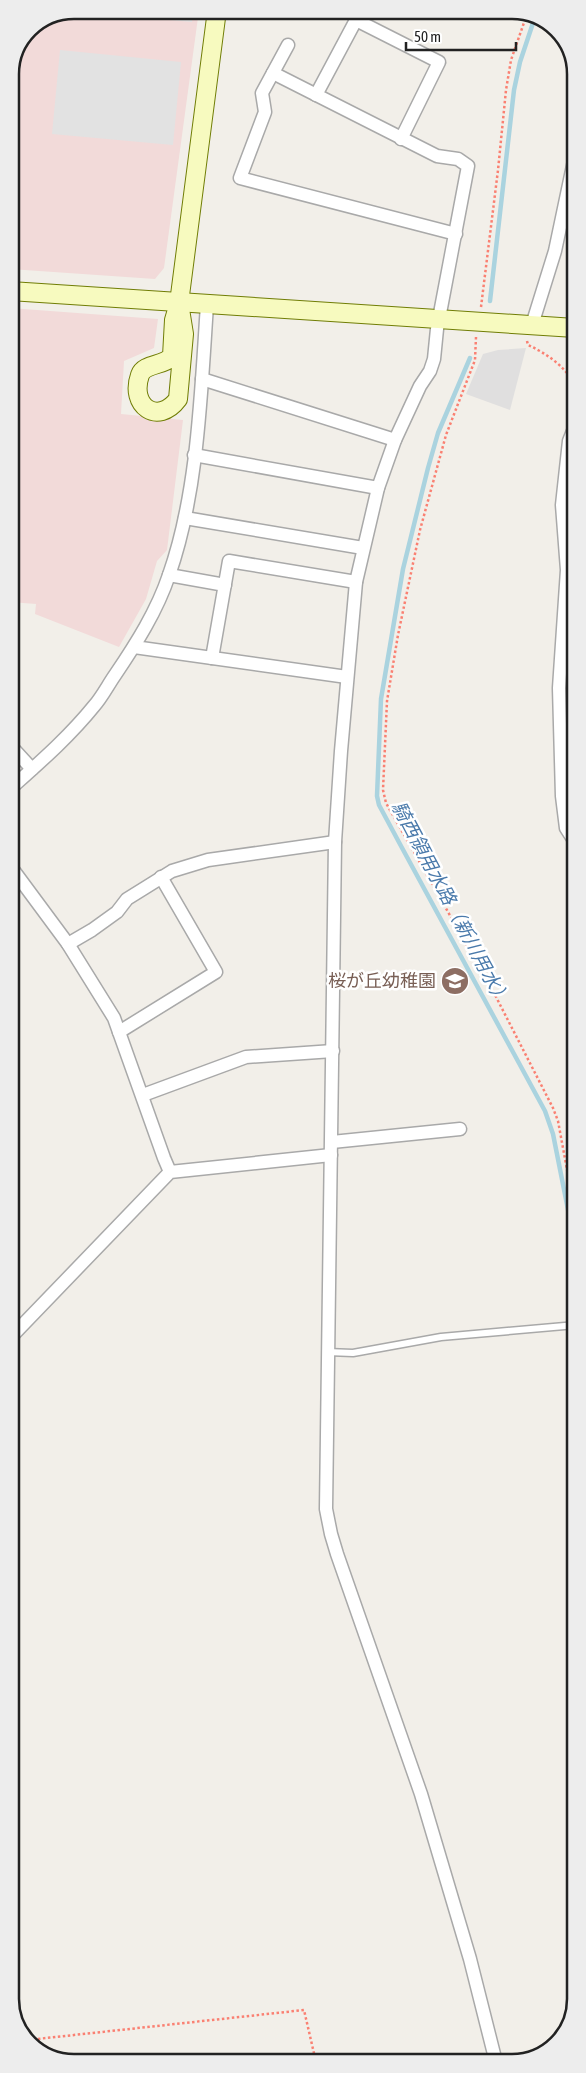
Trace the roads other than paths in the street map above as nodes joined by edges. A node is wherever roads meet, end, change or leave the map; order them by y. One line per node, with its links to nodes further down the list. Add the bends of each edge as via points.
1 (216, 19): 9 (street)
2 (288, 45): 3 (street)
3 (272, 73): 4 (street); 7 (street, via 262,93 265,112 240,178)
4 (316, 95): 5 (street); 5 (street, via 356,20 440,62)
5 (401, 138): 7 (street, via 437,156 458,159 468,166)
6 (567, 194): 13 (street, via 555,251)
7 (456, 234): 11 (street)
8 (19, 292): 9 (street)
9 (179, 303): 9 (street, via 184,334 178,399 167,410 159,412 142,404 137,394 140,374 172,356 174,320); 10 (street)
10 (207, 305): 11 (street); 14 (street)
11 (439, 320): 13 (street); 15 (street, via 430,371)
12 (567, 329): 13 (street)
13 (529, 331)
14 (202, 380): 15 (street); 16 (street)
15 (395, 440): 18 (street)
16 (194, 455): 18 (street); 19 (street)
17 (567, 459): 22 (street, via 562,505)
18 (378, 488): 20 (street)
19 (185, 518): 20 (street); 23 (street)
20 (364, 548): 24 (street)
21 (567, 570): 32 (street, via 560,688 562,796)
22 (567, 570)
23 (169, 575): 25 (street); 26 (street, via 155,610)
24 (356, 582): 25 (street, via 229,561); 28 (street)
25 (225, 585): 27 (street)
26 (134, 647): 27 (street); 30 (street, via 94,706)
27 (212, 658): 28 (street)
28 (347, 677): 33 (street)
29 (19, 755): 30 (street)
30 (32, 769): 31 (street)
31 (19, 781)
32 (567, 830)
33 (335, 842): 34 (street, via 208,860); 38 (street)
34 (161, 877): 36 (street, via 127,899 117,912); 37 (street, via 216,972)
35 (19, 879): 36 (street)
36 (68, 944): 37 (street, via 114,1018)
37 (119, 1032): 39 (street)
38 (333, 1051): 39 (street, via 246,1057); 41 (street)
39 (142, 1094): 42 (street)
40 (460, 1129): 41 (street)
41 (332, 1149): 42 (street); 45 (street)
42 (170, 1172): 44 (street)
43 (567, 1327): 45 (lane, via 441,1337 353,1353)
44 (19, 1329)
45 (327, 1352): 46 (street, via 326,1509 331,1534 421,1794 470,1959)
46 (494, 2054)

